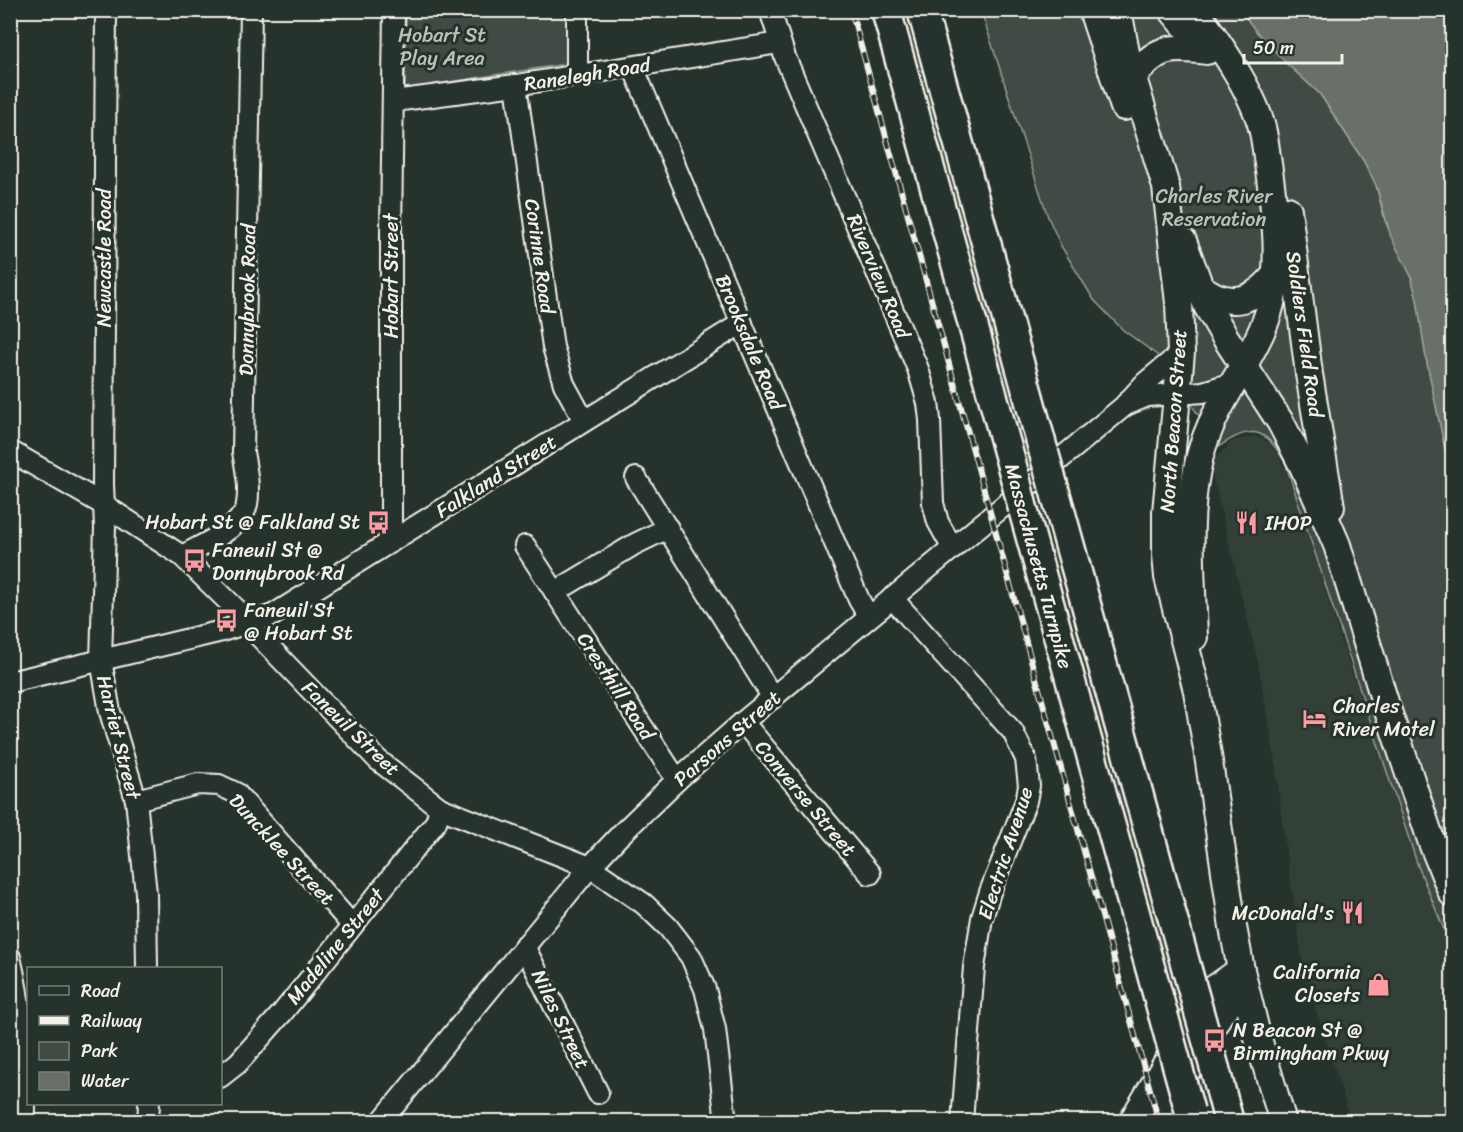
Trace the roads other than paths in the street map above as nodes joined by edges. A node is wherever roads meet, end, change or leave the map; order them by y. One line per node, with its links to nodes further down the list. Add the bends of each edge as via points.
1 (106, 10): 31 (street, Newcastle Road)
2 (251, 10): 37 (street, Donnybrook Road, via 243,452 247,506 241,519)
3 (394, 10): 18 (street, Hobart Street)
4 (577, 10): 15 (street)
5 (770, 10): 12 (street, Riverview Road)
6 (886, 10): 61 (highway, Massachusetts Turnpike, bridge)
7 (922, 10): 69 (highway, Massachusetts Turnpike, bridge)
8 (1092, 10): 20 (main road, via 1132,127)
9 (1118, 10): 16 (main road, North Beacon Street)
10 (1172, 10): 13 (main road)
11 (1195, 10): 19 (main road, North Beacon Street, via 1234,70)
12 (779, 43): 14 (street, Ranelegh Road); 36 (street, Riverview Road, via 918,369 930,420 933,503)
13 (1207, 51): 16 (main road, via 1166,50 1148,60); 19 (main road)
14 (633, 67): 15 (street, Ranelegh Road); 23 (street, Brooksdale Road)
15 (577, 76): 17 (street, Ranelegh Road)
16 (1132, 78): 20 (main road, North Beacon Street)
17 (516, 85): 18 (street, Ranelegh Road); 28 (street, Corinne Road, via 553,347 564,384)
18 (394, 101): 33 (street, Hobart Street)
19 (1262, 125): 21 (main road, North Beacon Street, via 1275,227); 34 (main road, Soldiers Field Road, via 1290,226 1306,357)
20 (1166, 187): 22 (main road, Soldiers Field Road); 24 (main road, North Beacon Street)
21 (1275, 275): 22 (main road, via 1262,289 1241,300 1218,298); 25 (main road, North Beacon Street, via 1268,315)
22 (1197, 284): 25 (main road, Soldiers Field Road)
23 (742, 323): 28 (street, Falkland Street); 40 (street, Brooksdale Road)
24 (1181, 353): 26 (main road, North Beacon Street); 27 (street, Parsons Street, via 1144,383)
25 (1237, 374): 26 (street, Parsons Street, via 1208,392); 34 (main road, Soldiers Field Road, via 1281,423); 44 (main road, North Beacon Street, via 1208,431 1194,491 1191,573)
26 (1177, 395): 27 (street, Parsons Street, via 1147,396); 44 (main road, North Beacon Street, via 1167,493 1166,555)
27 (1124, 407): 36 (street, Parsons Street)
28 (584, 421): 33 (street, Falkland Street)
29 (10, 451): 31 (street, Faneuil Street)
30 (636, 478): 32 (street)
31 (104, 505): 37 (street, Faneuil Street); 42 (street, Harriet Street)
32 (668, 528): 38 (street); 45 (street)
33 (391, 542): 41 (street, Falkland Street, via 273,615)
34 (1337, 545): 52 (main road, Soldiers Field Road, via 1385,702)
35 (525, 546): 38 (street, Cresthill Road)
36 (953, 549): 39 (street, Parsons Street)
37 (182, 556): 41 (street, Faneuil Street)
38 (555, 592): 47 (street, Cresthill Road)
39 (892, 598): 40 (street, Parsons Street); 66 (street, Electric Avenue, via 1000,716 1021,745 1029,773 1026,801 982,918 974,967)
40 (869, 617): 45 (street, Parsons Street)
41 (247, 623): 42 (street, Falkland Street); 49 (street, Faneuil Street, via 378,760)
42 (101, 660): 43 (street, Falkland Street); 48 (street, Harriet Street, via 110,712)
43 (10, 682)
44 (1197, 691): 57 (main road, North Beacon Street)
45 (772, 698): 46 (street, Parsons Street)
46 (743, 722): 47 (street, Parsons Street); 51 (street, Converse Street)
47 (677, 780): 50 (street, Parsons Street)
48 (136, 800): 53 (street, Duncklee Street, via 198,784 219,785 236,793); 56 (street, Harriet Street, via 146,893)
49 (440, 808): 50 (street, Faneuil Street); 53 (street, Madeline Street, via 436,822)
50 (590, 867): 54 (street, Parsons Street); 65 (street, Faneuil Street, via 644,904 691,957 705,989 715,1029)
51 (870, 874)
52 (1452, 893)
53 (352, 925): 58 (street, Madeline Street, via 238,1063)
54 (524, 946): 59 (street, Niles Street); 64 (street, Parsons Street)
55 (10, 957): 62 (street, via 25,1059)
56 (147, 967)
57 (1244, 981): 67 (main road, via 1214,989 1203,1001); 68 (main road, via 1222,1010); 70 (main road, North Beacon Street)
58 (222, 1075)
59 (598, 1093)
60 (149, 1105): 63 (street)
61 (1192, 1117)
62 (25, 1122)
63 (148, 1122)
64 (381, 1122)
65 (726, 1122)
66 (962, 1122)
67 (1132, 1122)
68 (1157, 1122)
69 (1229, 1122)
70 (1282, 1122)

